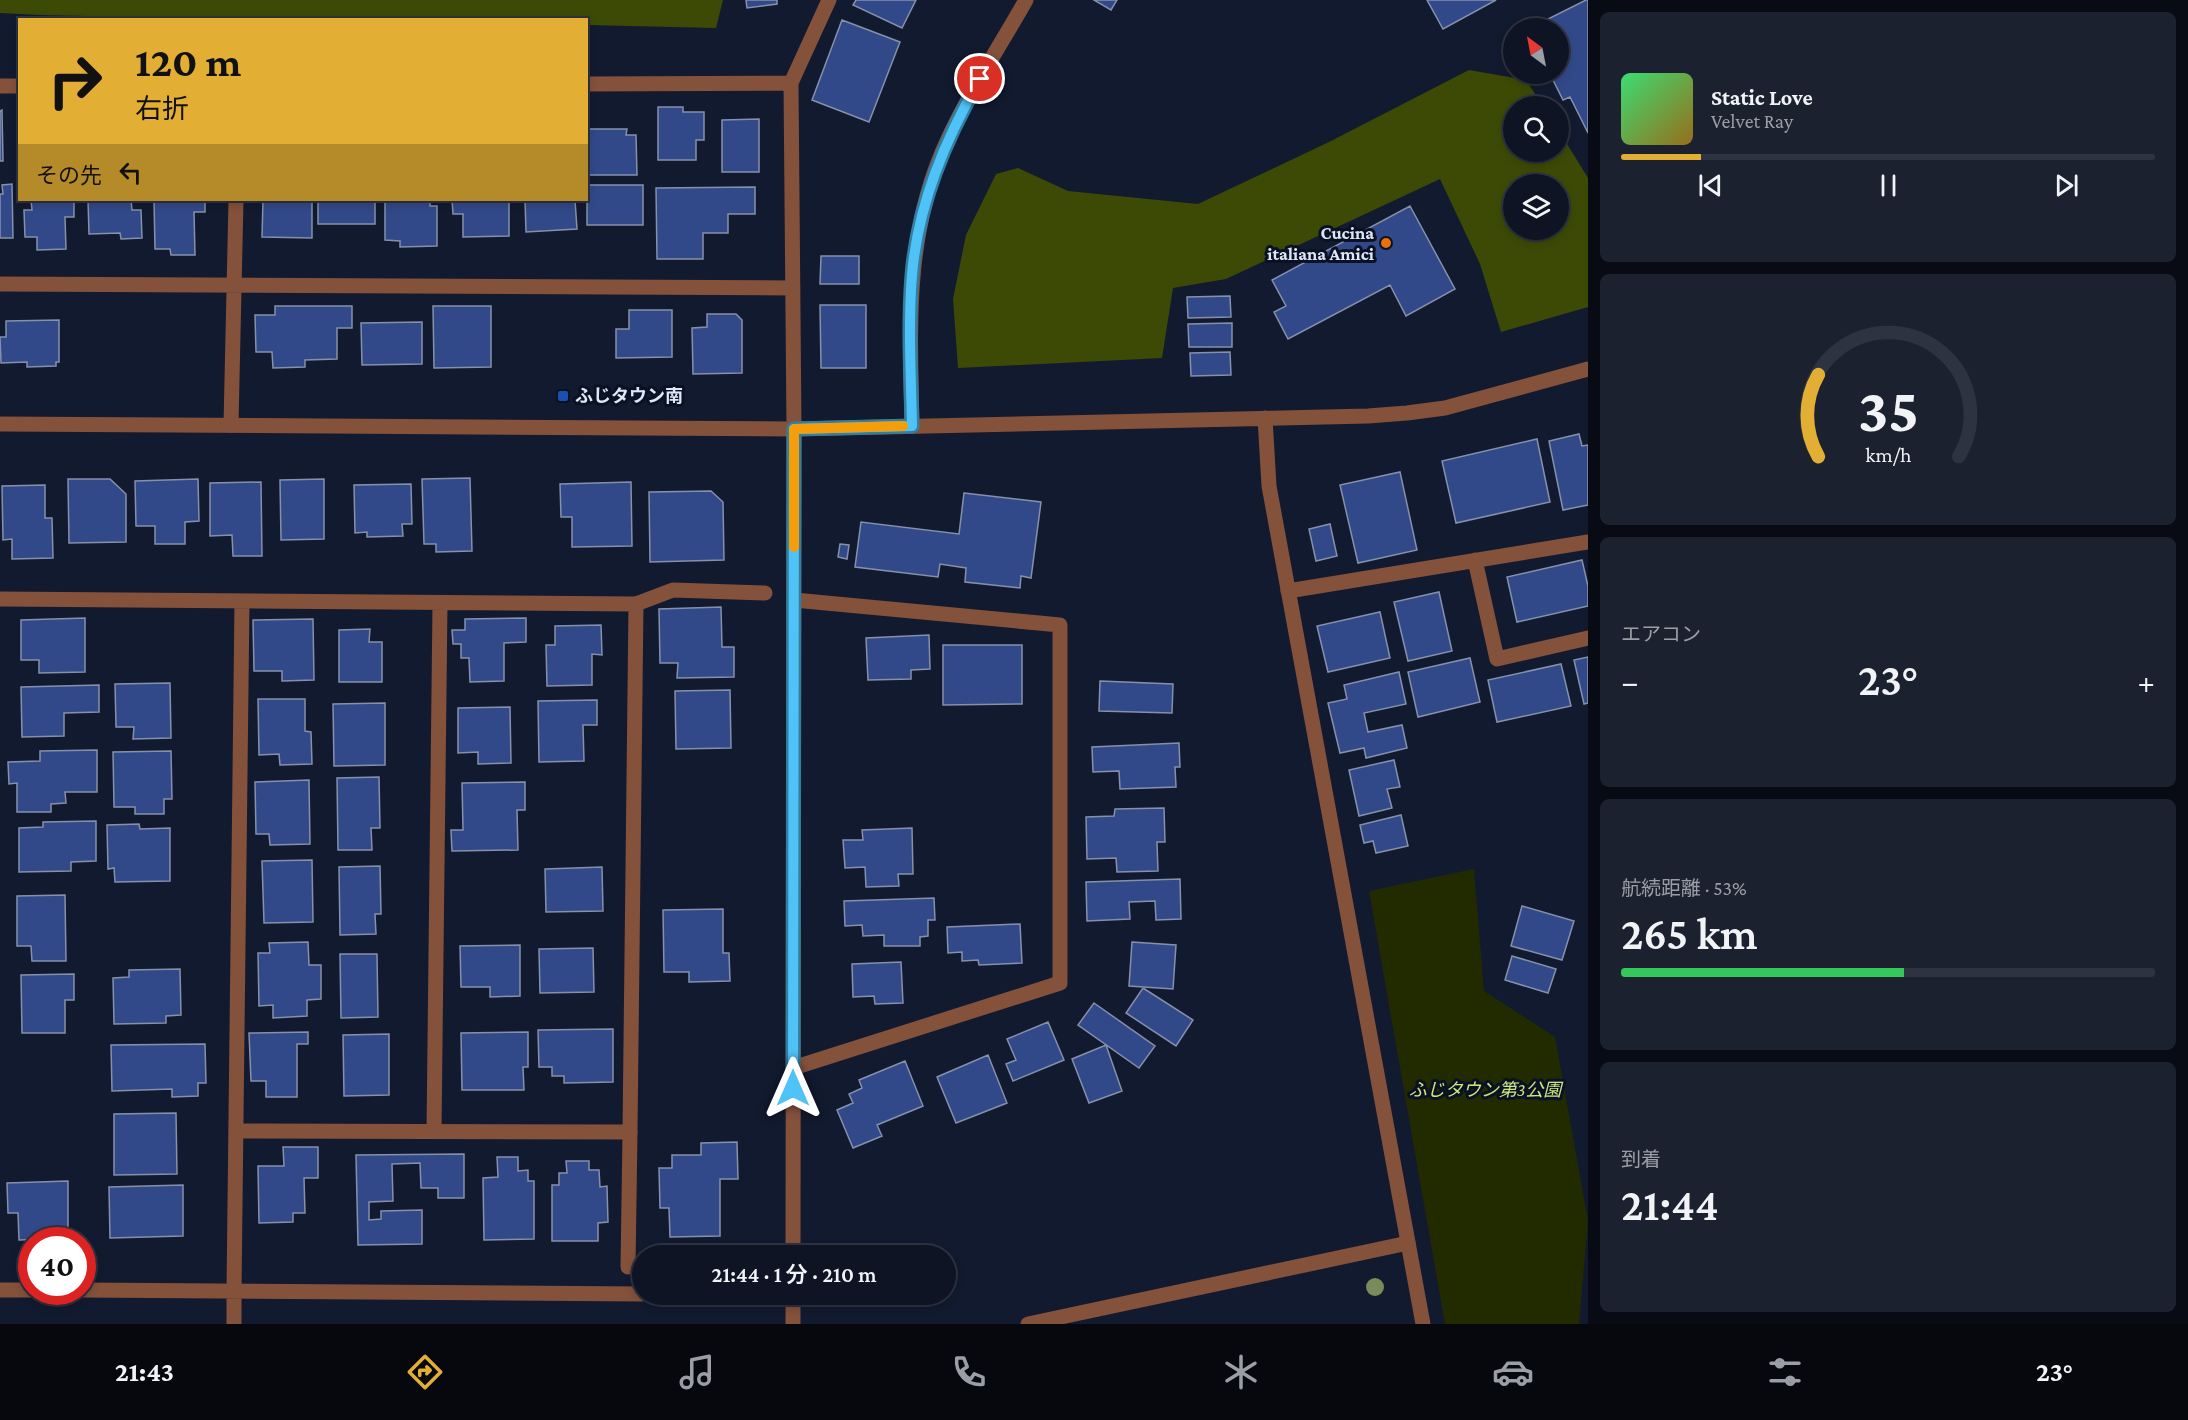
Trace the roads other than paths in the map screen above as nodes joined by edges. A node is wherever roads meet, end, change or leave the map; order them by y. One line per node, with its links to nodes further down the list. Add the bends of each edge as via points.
1 (829, 0): 3 (street)
2 (1026, 0): 15 (street, via 947,140 930,184 912,274)
3 (791, 83): 4 (street); 10 (street)
4 (588, 84)
5 (0, 86): 6 (street)
6 (18, 86)
7 (236, 201): 9 (street)
8 (0, 284): 9 (street)
9 (234, 284): 10 (street); 14 (street)
10 (793, 288): 16 (street)
11 (1588, 369): 12 (street, via 1482,399 1416,412)
12 (1265, 418): 15 (street); 19 (street, via 1269,486)
13 (0, 424): 14 (street)
14 (231, 425): 16 (street)
15 (912, 426): 16 (street)
16 (794, 429): 22 (street)
17 (1588, 542): 18 (street)
18 (1475, 560): 19 (street); 26 (street, via 1497,659)
19 (1288, 591): 31 (street)
20 (765, 593): 25 (street, via 673,590)
21 (0, 599): 23 (street)
22 (794, 600): 27 (street); 27 (street, via 1060,625 1060,983)
23 (242, 601): 24 (street); 28 (street)
24 (440, 603): 25 (street); 29 (street)
25 (636, 604): 30 (street)
26 (1588, 638)
27 (793, 1068): 32 (street)
28 (236, 1131): 29 (street); 37 (street)
29 (434, 1131): 30 (street)
30 (630, 1132): 33 (street)
31 (1408, 1243): 42 (street); 43 (street)
32 (793, 1245)
33 (628, 1267)
34 (0, 1290): 35 (street)
35 (18, 1290)
36 (96, 1290): 37 (street)
37 (234, 1291): 38 (street); 40 (street)
38 (632, 1294)
39 (793, 1305): 41 (street)
40 (234, 1324)
41 (793, 1324)
42 (1028, 1324)
43 (1423, 1324)

